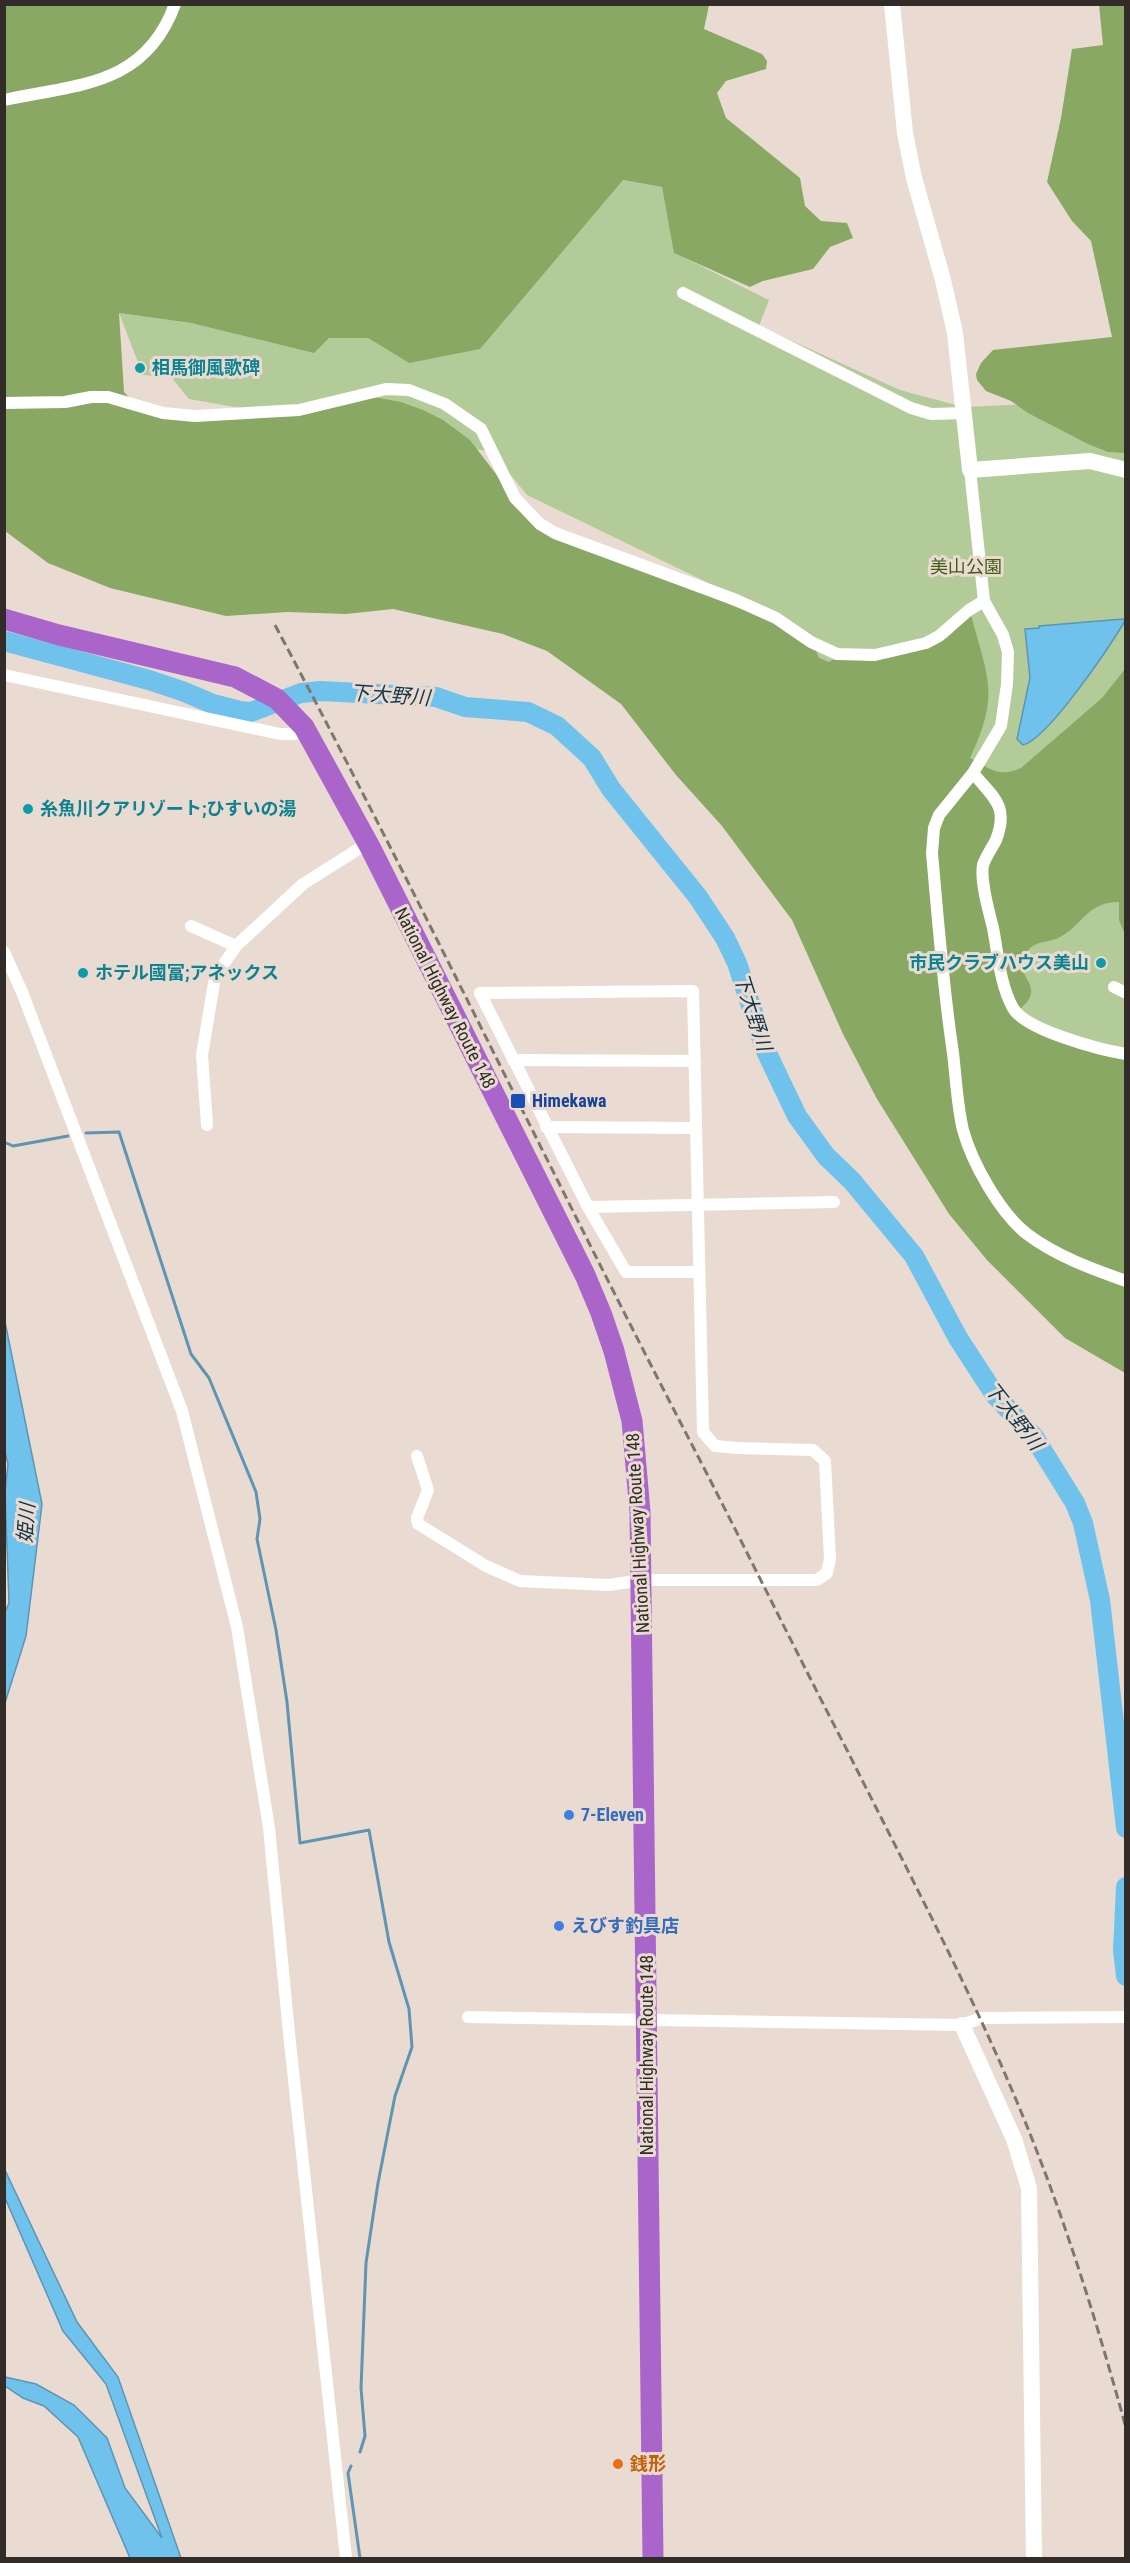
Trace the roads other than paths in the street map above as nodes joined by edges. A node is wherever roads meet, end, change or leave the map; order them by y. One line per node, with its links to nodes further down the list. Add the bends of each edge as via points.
1 (175, 4): 3 (street, via 168,24 147,53 118,73 88,85)
2 (892, 4): 6 (street, via 905,133 944,280)
3 (4, 100)
4 (683, 293): 6 (street, via 911,408 931,414)
5 (4, 403): 9 (street, via 108,397 164,413 195,416 299,410 386,389 409,390 445,404 481,429 515,498 540,524 736,600 837,654 874,655 926,643)
6 (965, 413): 7 (street)
7 (970, 470): 8 (street, via 1090,461); 9 (street)
8 (1125, 470)
9 (984, 601): 13 (street, via 1008,652 1007,684 1001,726)
10 (4, 619): 12 (highway, National Highway Route 148, via 235,677 271,695)
11 (4, 675): 12 (street, via 280,734 295,734)
12 (304, 727): 14 (highway, National Highway Route 148)
13 (973, 773): 20 (street, via 997,801 1003,816 983,866 984,887 1011,1006 1019,1017 1041,1029); 30 (street, via 939,815 932,853 950,1041 963,1129 990,1188 1027,1234 1081,1265)
14 (368, 843): 16 (street, via 303,884); 32 (highway, National Highway Route 148, via 601,1313 632,1421)
15 (191, 926): 16 (street)
16 (236, 946): 23 (street, via 215,978 203,1042)
17 (4, 952): 37 (street, via 182,1411 237,1627 269,1828)
18 (1114, 987): 19 (street)
19 (1125, 993)
20 (1125, 1054)
21 (513, 1060): 22 (street); 22 (street, via 480,993 693,992); 24 (street)
22 (695, 1061): 25 (street)
23 (207, 1125)
24 (546, 1127): 25 (street); 28 (street)
25 (696, 1128): 27 (street)
26 (834, 1202): 27 (street)
27 (700, 1206): 28 (street); 29 (street)
28 (588, 1207): 29 (street, via 626,1272)
29 (698, 1272): 32 (street, via 703,1432 715,1446 813,1450 825,1461 830,1559 827,1573 817,1580)
30 (1125, 1281)
31 (417, 1456): 32 (street, via 428,1490 418,1524 486,1566 520,1581 609,1585)
32 (642, 1580): 35 (highway, National Highway Route 148)
33 (468, 2017): 35 (street)
34 (1125, 2017): 36 (street, via 981,2018)
35 (646, 2019): 36 (street); 38 (highway, National Highway Route 148)
36 (962, 2025): 39 (street, via 1014,2139 1029,2188)
37 (346, 2559)
38 (652, 2559)
39 (1034, 2559)

